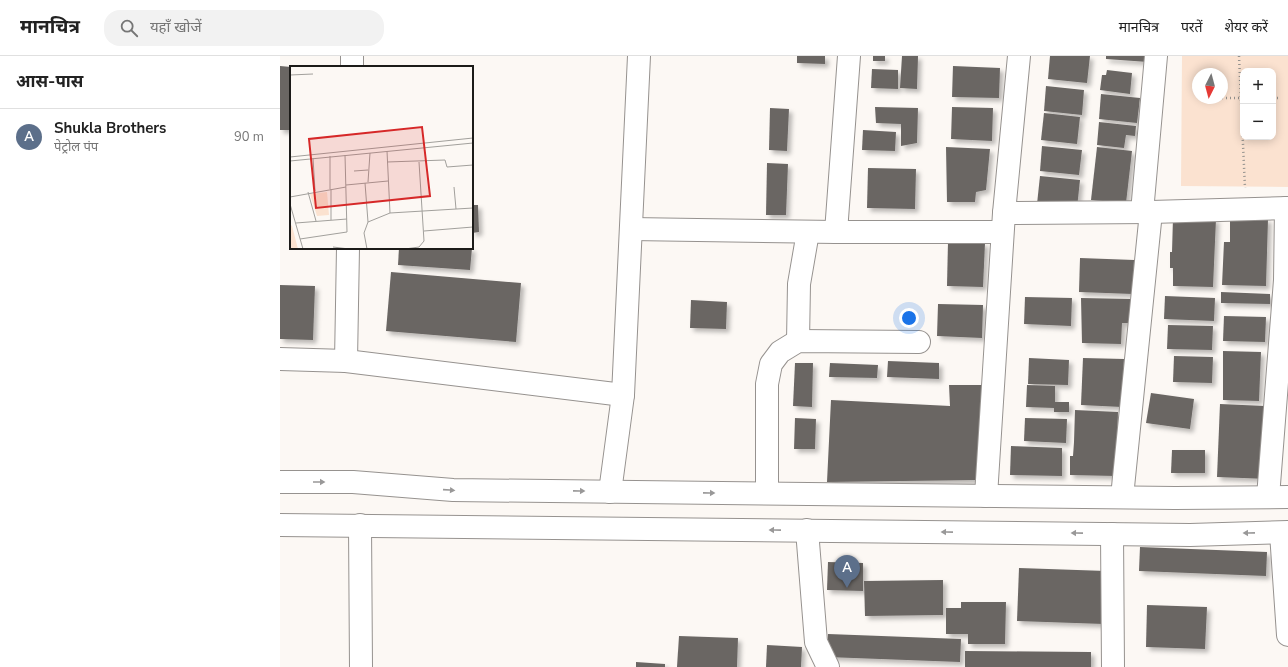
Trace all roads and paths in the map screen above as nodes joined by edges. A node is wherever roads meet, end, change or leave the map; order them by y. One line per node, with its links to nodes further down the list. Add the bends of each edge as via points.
1 (639, 56): 14 (street)
2 (849, 56): 16 (street)
3 (1019, 56): 13 (street)
4 (1156, 56): 12 (street)
5 (1239, 56): 6 (path)
6 (1240, 70)
7 (1228, 98): 8 (path)
8 (1240, 98)
9 (1242, 104): 10 (path)
10 (1246, 208): 11 (street); 12 (street)
11 (1287, 208): 28 (street)
12 (1146, 212): 13 (street); 27 (street)
13 (1003, 222): 16 (street); 26 (street)
14 (631, 229): 15 (street); 22 (street)
15 (808, 232): 16 (street); 18 (street, via 799,284)
16 (836, 232)
17 (348, 249): 21 (street)
18 (798, 341): 19 (street); 25 (street, via 780,352 770,364 767,384)
19 (919, 342)
20 (280, 360): 21 (street)
21 (346, 361): 22 (street)
22 (623, 394): 24 (street)
23 (280, 482): 24 (street, one-way to 24, via 353,482 453,490)
24 (610, 492): 25 (street, one-way to 25)
25 (767, 493): 26 (street)
26 (986, 496): 27 (street)
27 (1122, 497): 28 (street)
28 (1278, 497)
29 (280, 524): 30 (street)
30 (360, 525): 31 (street, one-way to 30); 36 (street)
31 (807, 530): 33 (street, one-way to 31); 37 (street, via 816,642)
32 (1284, 532): 33 (street, one-way to 33); 34 (street)
33 (1112, 534): 38 (street)
34 (1288, 619): 35 (street)
35 (1288, 635)
36 (361, 667)
37 (828, 667)
38 (1113, 667)

